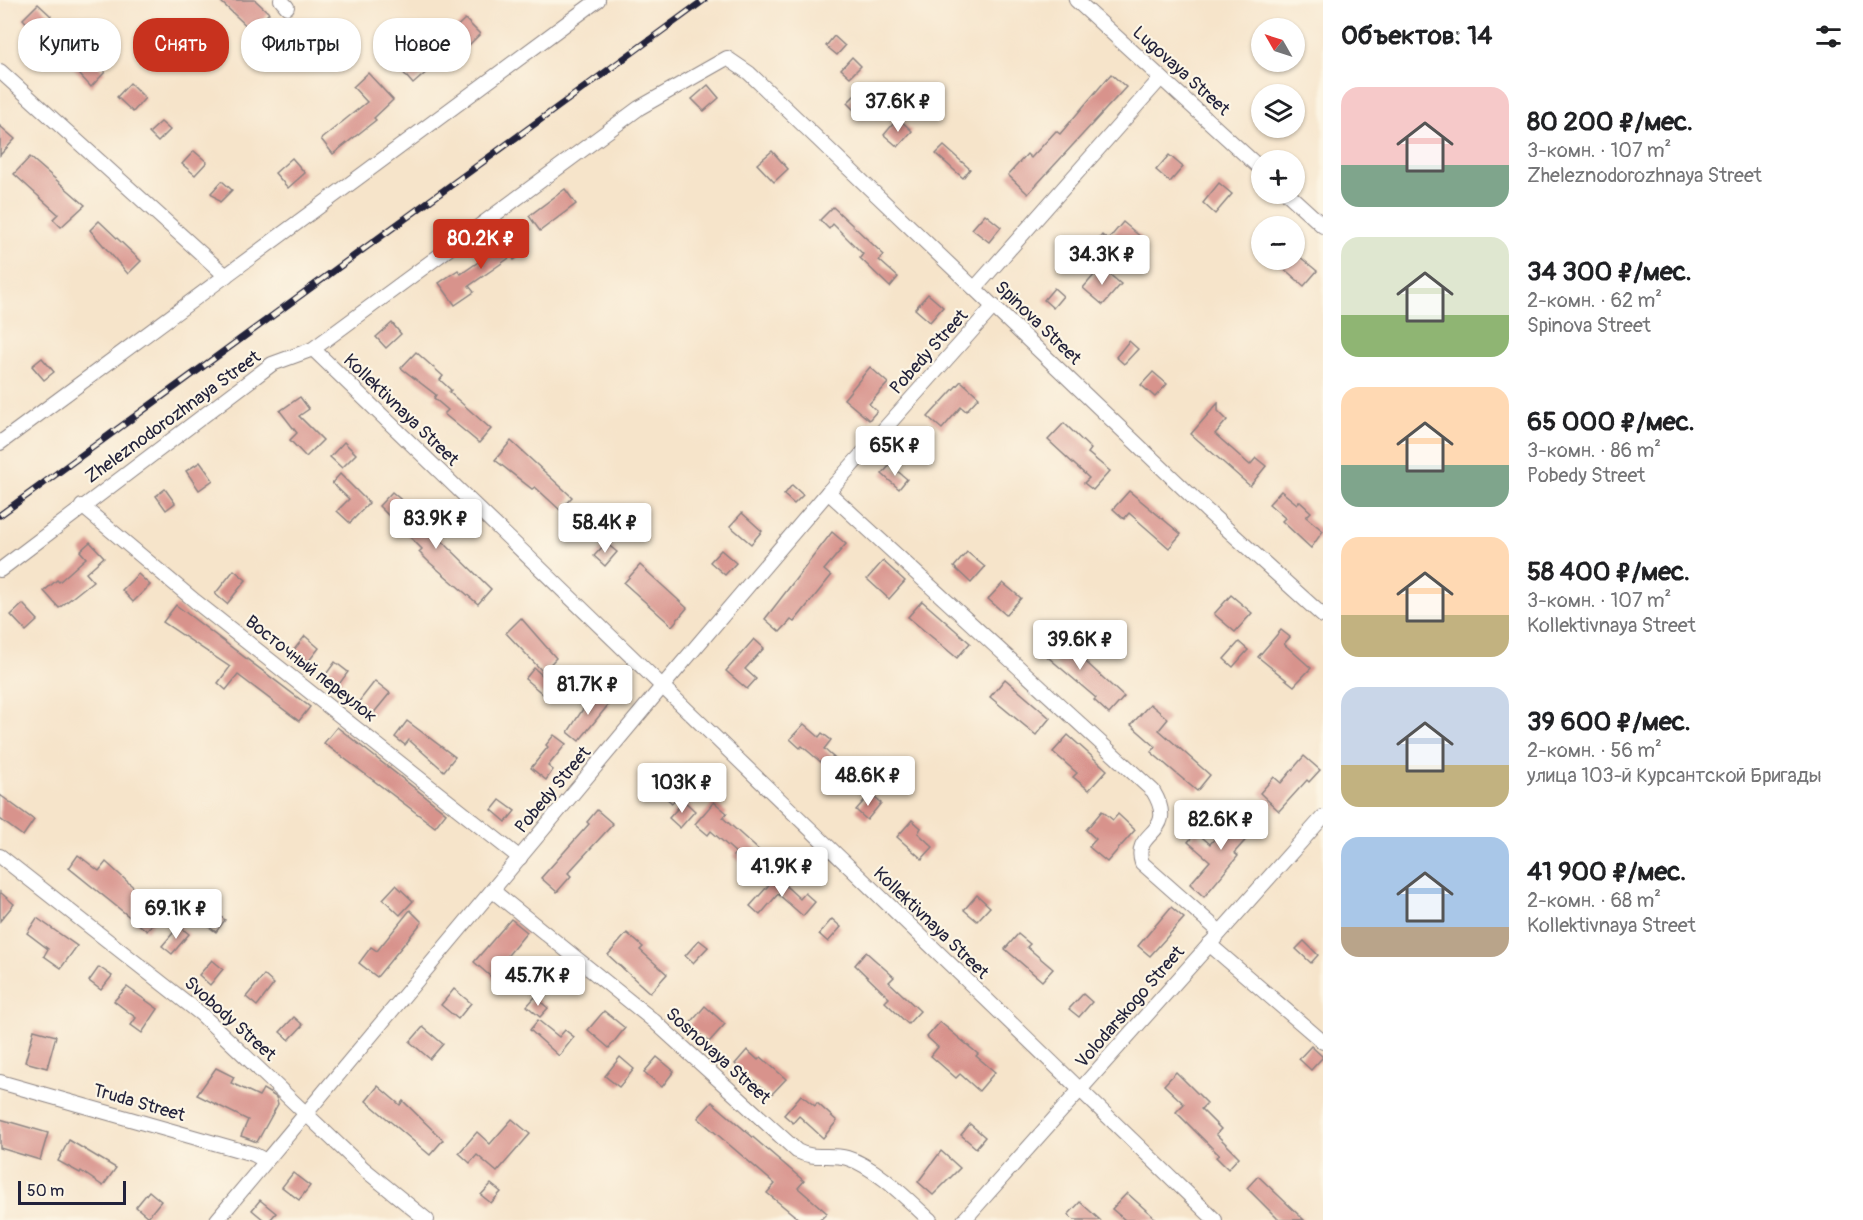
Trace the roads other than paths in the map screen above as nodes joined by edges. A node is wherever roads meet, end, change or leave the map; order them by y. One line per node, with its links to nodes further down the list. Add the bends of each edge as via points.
1 (598, 0): 9 (street)
2 (1076, 0): 5 (street, Lugovaya Street)
3 (728, 58): 10 (street, Spinova Street, via 750,74); 12 (street, Zheleznodorozhnaya Street, via 639,108)
4 (0, 70): 9 (street)
5 (1161, 78): 6 (street, Lugovaya Street); 10 (street, Pobedy Street)
6 (1251, 160)
7 (1299, 204): 8 (street)
8 (1323, 226)
9 (226, 276): 13 (street)
10 (975, 288): 11 (street, Spinova Street)
11 (994, 306): 14 (street, Pobedy Street); 17 (street, Spinova Street, via 1206,510)
12 (313, 349): 15 (street, Zheleznodorozhnaya Street, via 272,364); 18 (street, Kollektivnaya Street)
13 (0, 442)
14 (828, 492): 18 (street, Pobedy Street); 23 (street, via 1153,791 1162,806 1161,822 1141,845 1142,863)
15 (82, 506): 16 (street, Zheleznodorozhnaya Street); 21 (street, Восточный переулок, via 195,601)
16 (0, 570)
17 (1323, 616)
18 (661, 688): 21 (street, Pobedy Street); 27 (street, Kollektivnaya Street)
19 (1323, 817): 23 (street, Volodarskogo Street)
20 (0, 856): 28 (street, Svobody Street, via 201,1014)
21 (520, 858): 22 (street, Pobedy Street)
22 (493, 891): 28 (street, Pobedy Street); 32 (street, Sosnovaya Street, via 654,1021 797,1152 808,1157 844,1157 860,1163)
23 (1220, 932): 24 (street, Volodarskogo Street)
24 (1209, 944): 25 (street); 27 (street, Volodarskogo Street)
25 (1323, 1042)
26 (0, 1082): 29 (street, Truda Street, via 253,1154)
27 (1080, 1091): 33 (street, Volodarskogo Street); 34 (street, Kollektivnaya Street)
28 (306, 1112): 29 (street, Pobedy Street); 31 (street, Svobody Street, via 364,1169)
29 (266, 1161): 30 (street, Pobedy Street)
30 (220, 1219)
31 (427, 1220)
32 (930, 1220)
33 (964, 1220)
34 (1215, 1220)

